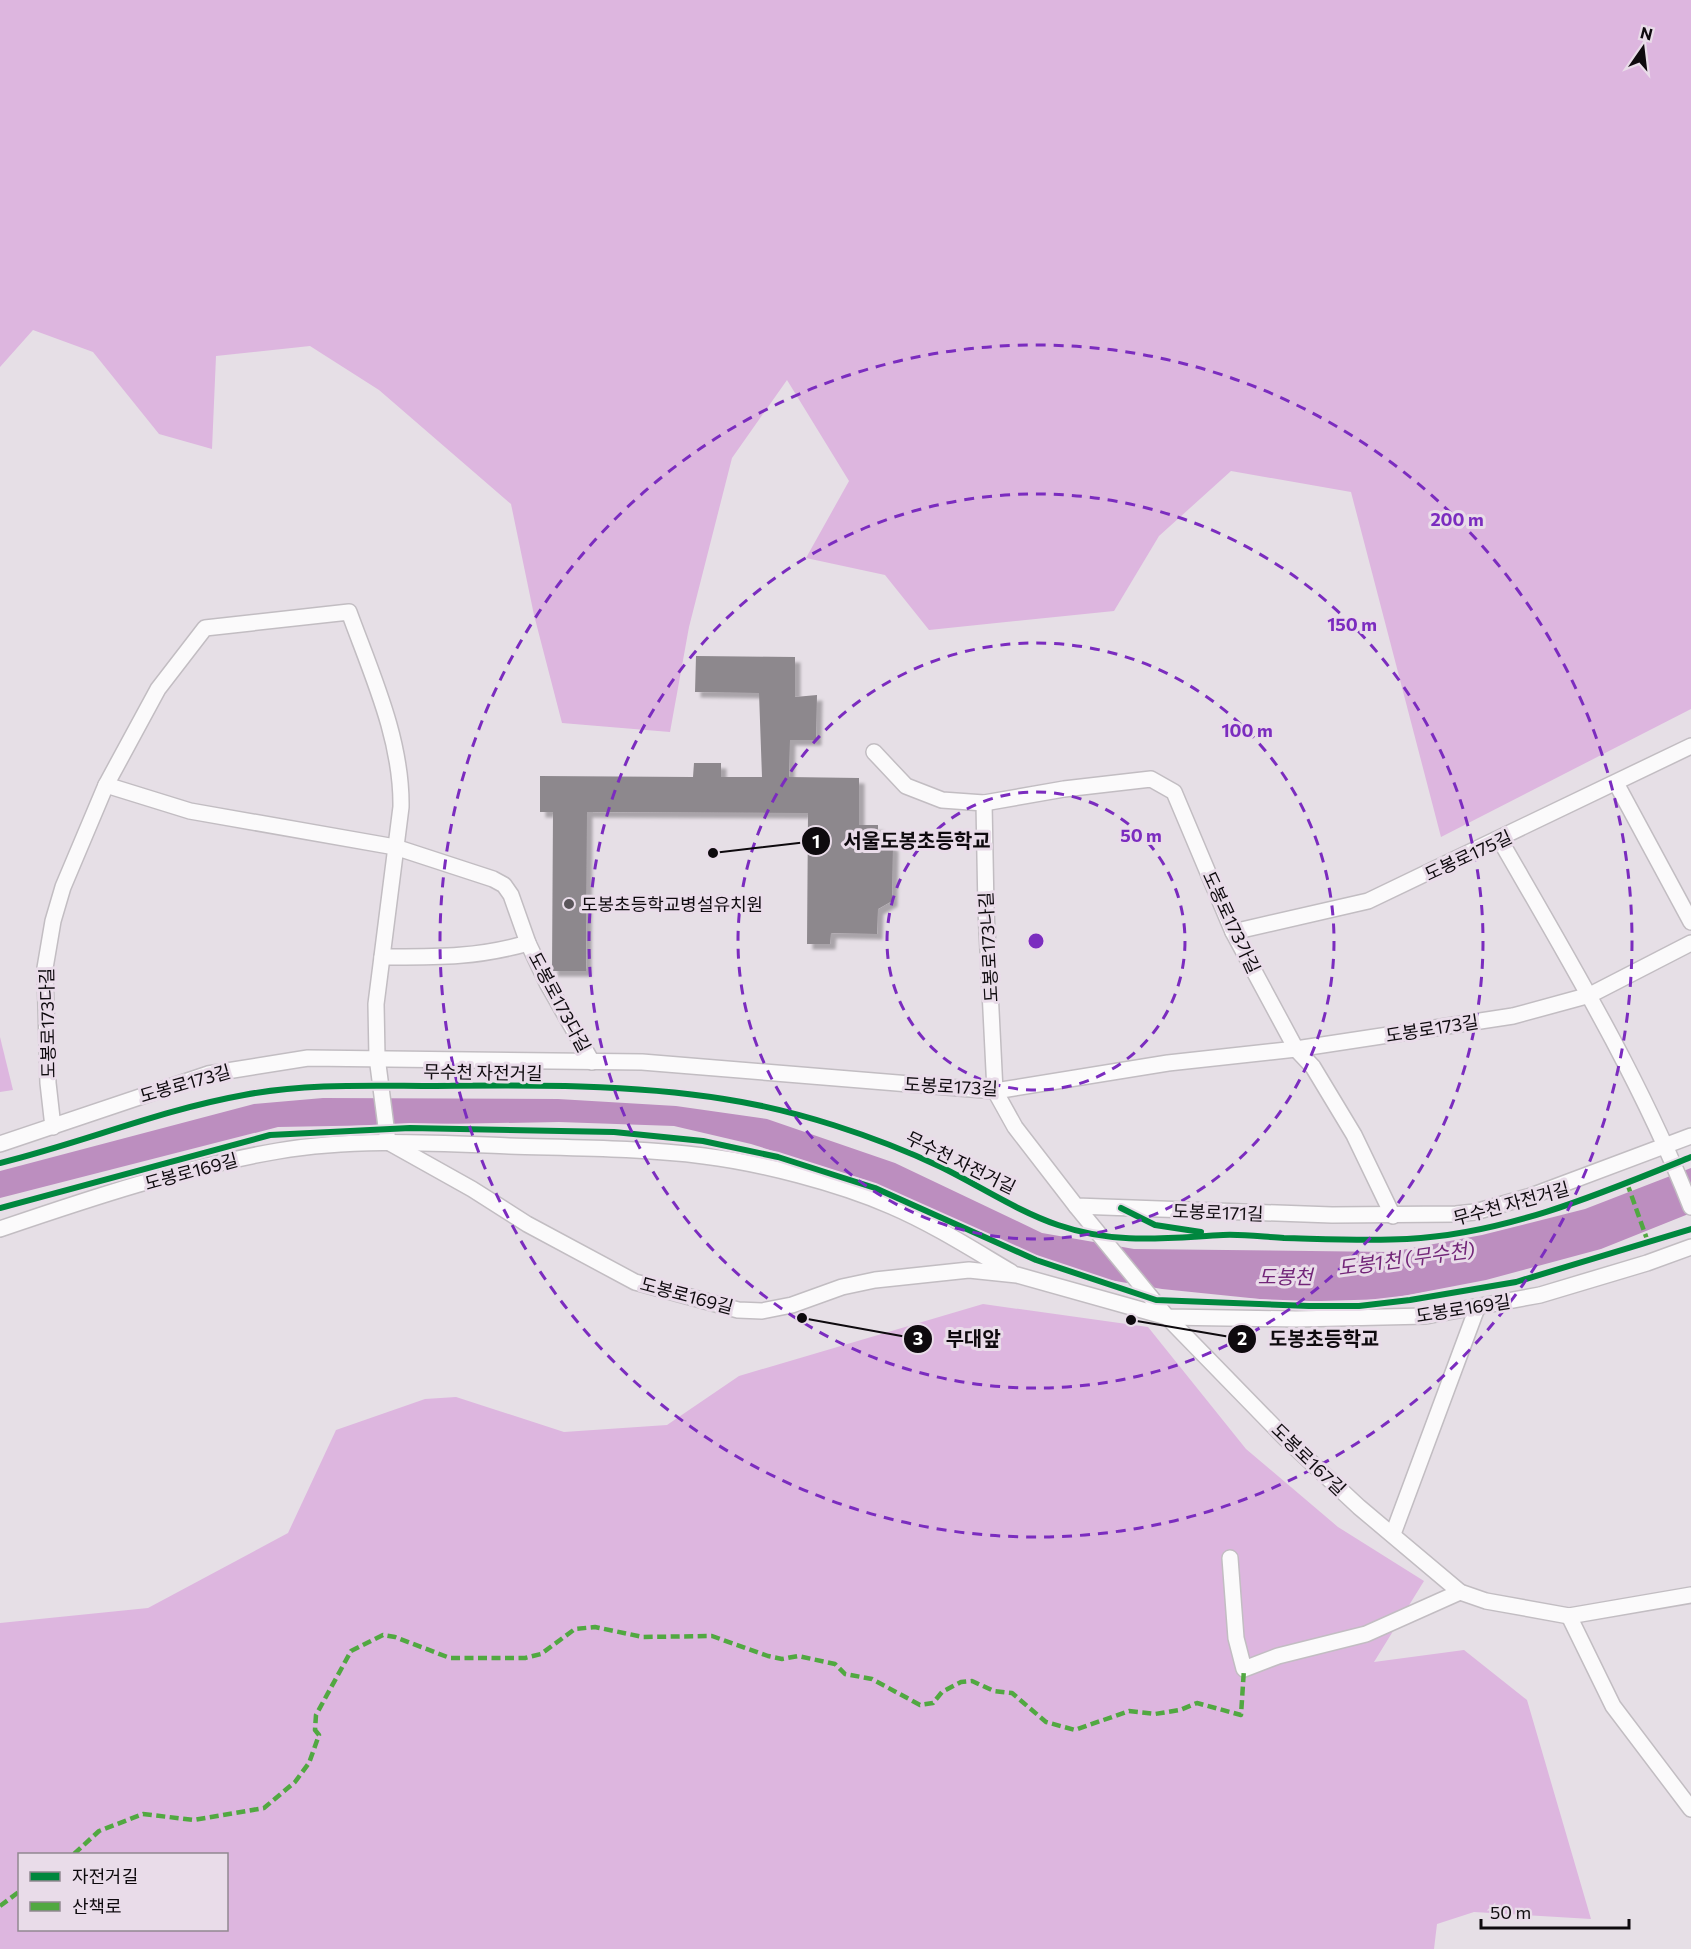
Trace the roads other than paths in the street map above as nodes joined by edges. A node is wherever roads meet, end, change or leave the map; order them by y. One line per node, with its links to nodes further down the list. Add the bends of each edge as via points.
1 (1691, 746): 3 (street, 도봉로175길)
2 (874, 752): 5 (street, via 906,786 920,793 942,800)
3 (1616, 783): 6 (street, 도봉로175길); 8 (street)
4 (106, 785): 7 (street, 도봉로173다길, via 190,811); 7 (street, 도봉로173다길, via 158,689 205,628 349,612 402,777); 18 (street, 도봉로173다길, via 63,887 48,945 44,992)
5 (984, 803): 9 (street, 도봉로173가길, via 1151,779 1174,792); 17 (street, 도봉로173나길)
6 (1500, 840): 9 (street, 도봉로175길, via 1368,901); 13 (street)
7 (395, 847): 10 (street, 도봉로173다길, via 473,871 504,885); 12 (street)
8 (1691, 922)
9 (1233, 932): 14 (street, 도봉로173가길)
10 (528, 943): 12 (street, 도봉로173다길, via 464,957); 15 (street, 도봉로173다길)
11 (1691, 943): 13 (street, 도봉로173길)
12 (382, 957): 16 (street, via 376,1004)
13 (1590, 995): 14 (street, 도봉로173길, via 1513,1016); 22 (street)
14 (1296, 1049): 17 (street, 도봉로173길, via 1168,1063); 25 (street, via 1313,1067 1354,1135)
15 (592, 1062): 16 (street, 도봉로173길); 17 (street, 도봉로173길, via 695,1065)
16 (378, 1063): 18 (street, 도봉로173길, via 308,1058 208,1074); 20 (street)
17 (995, 1091): 23 (street, via 1015,1127)
18 (53, 1127): 21 (street, 도봉로173길)
19 (1691, 1136): 22 (street, 도봉로171길)
20 (387, 1138): 26 (street, 도봉로169길, via 248,1156 144,1183); 28 (street, 도봉로169길, via 669,1152 731,1160 891,1206); 28 (street, 도봉로169길, via 527,1224 635,1282 738,1310 772,1309 842,1287 918,1274 969,1270)
21 (0, 1144)
22 (1669, 1150): 24 (street); 25 (street, 도봉로171길, via 1499,1206 1456,1214)
23 (1076, 1206): 25 (street, 도봉로171길); 30 (street, 도봉로167길)
24 (1691, 1207)
25 (1393, 1216)
26 (0, 1229)
27 (1691, 1247): 29 (street, 도봉로169길, via 1590,1281)
28 (1017, 1275): 30 (street, 도봉로169길)
29 (1477, 1308): 30 (street, 도봉로169길, via 1426,1316 1363,1319); 31 (street)
30 (1163, 1313): 31 (street, 도봉로167길, via 1286,1439)
31 (1393, 1534): 33 (street, 도봉로167길)
32 (1230, 1558): 33 (street, via 1236,1638 1244,1669 1278,1656 1366,1634)
33 (1460, 1592): 35 (street, 도봉로167길, via 1486,1601)
34 (1691, 1595): 35 (street, 도봉로167길)
35 (1569, 1616): 36 (street, via 1613,1706)
36 (1691, 1809)

